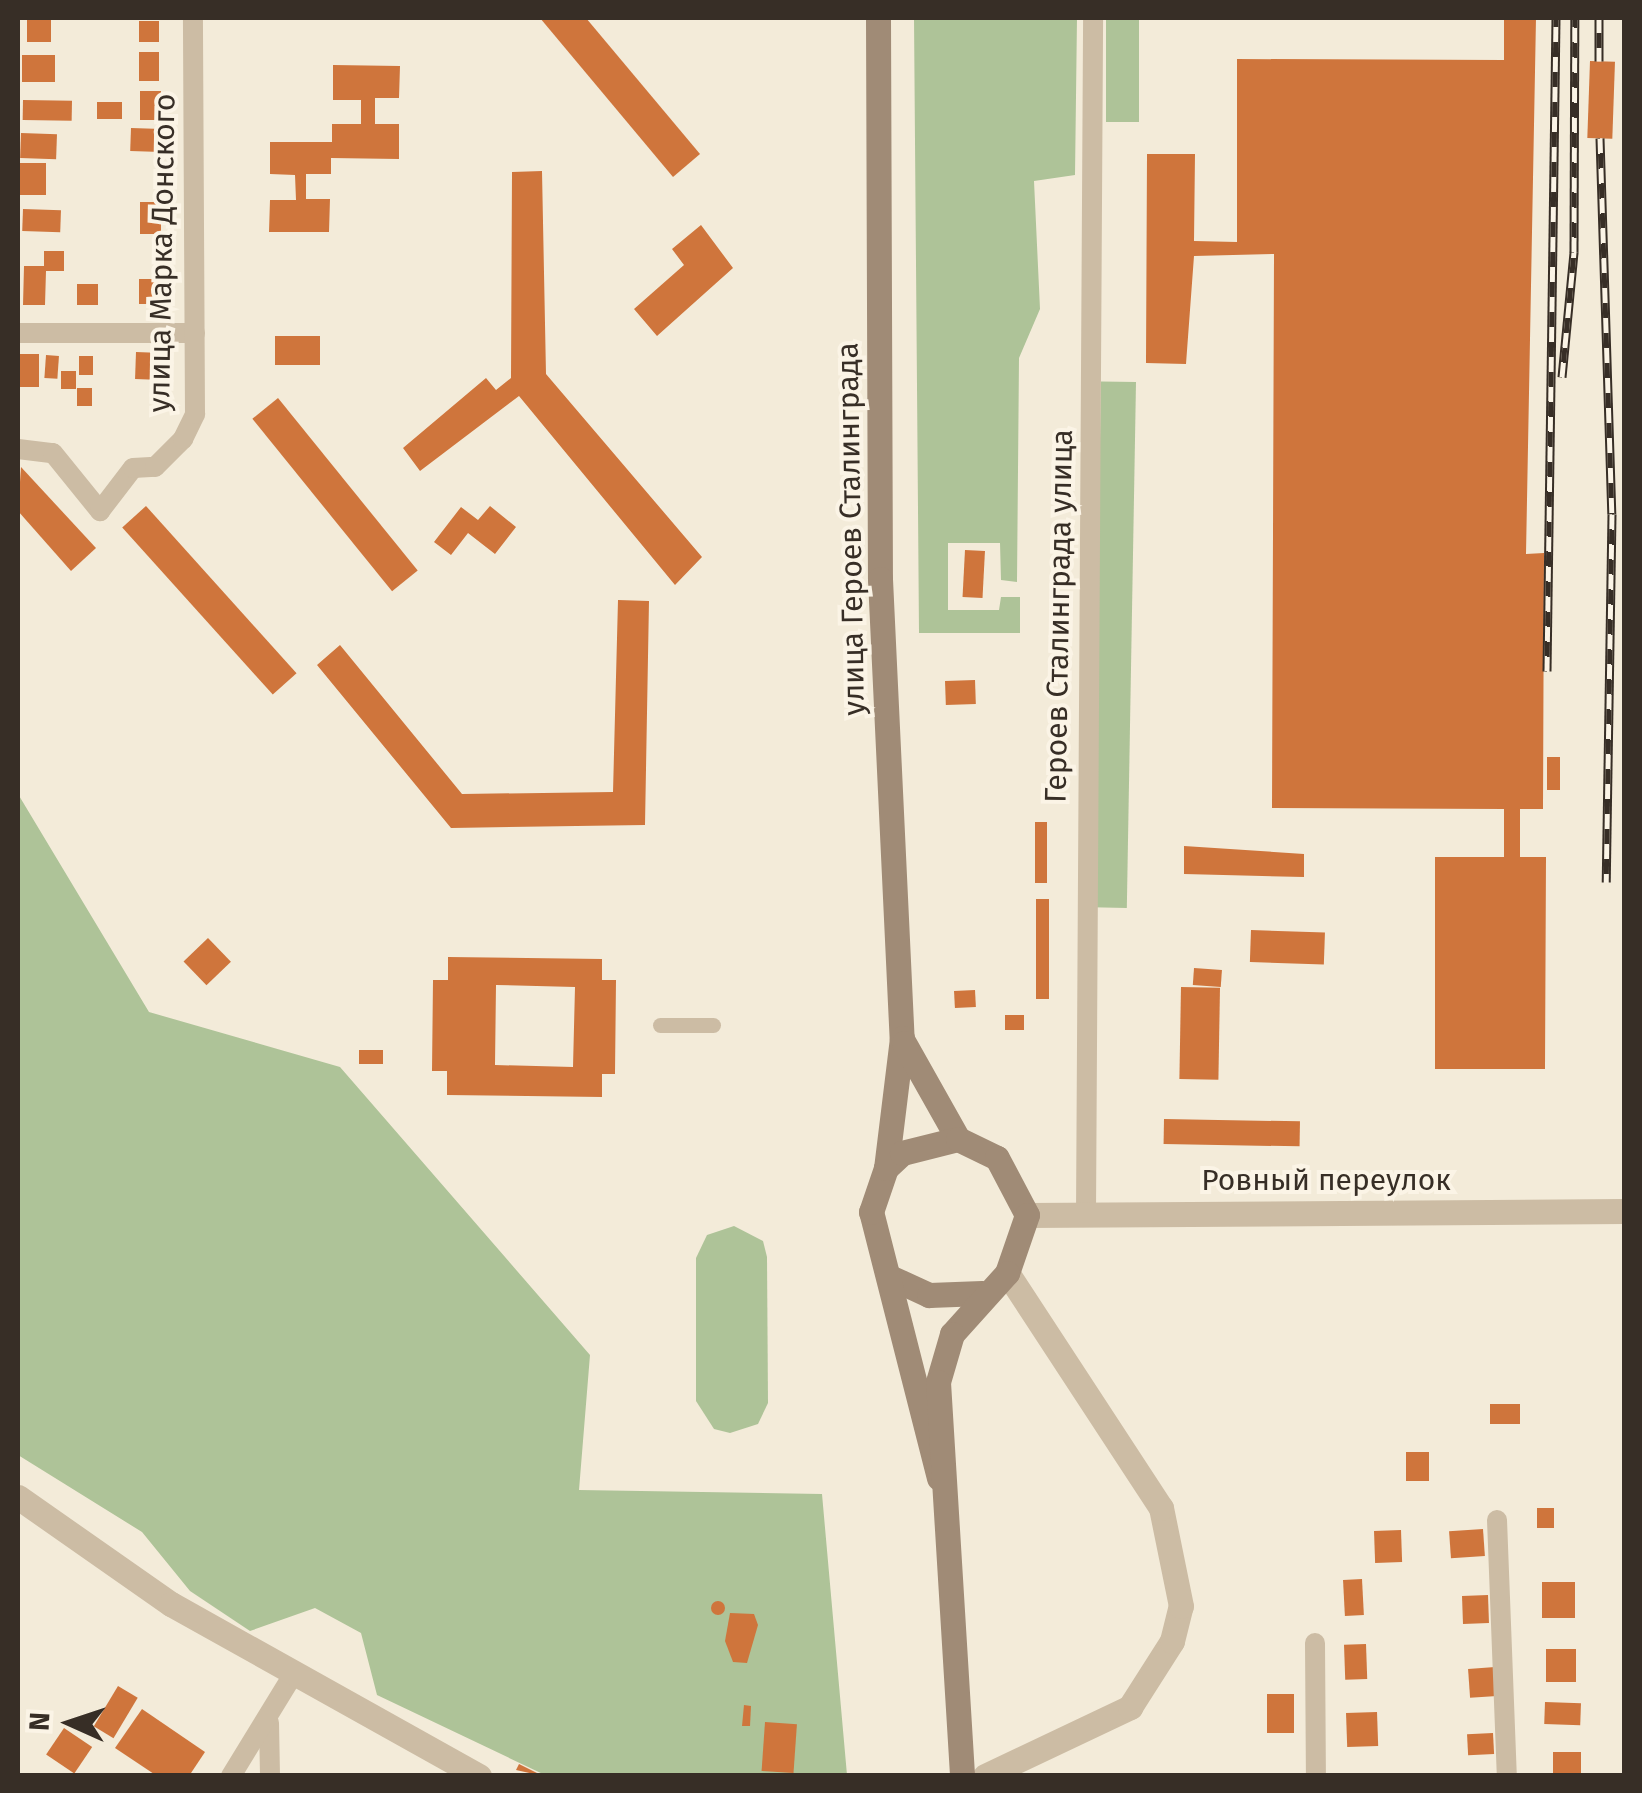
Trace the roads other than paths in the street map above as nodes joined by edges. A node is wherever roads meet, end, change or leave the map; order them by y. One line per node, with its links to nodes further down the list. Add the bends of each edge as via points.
1 (193, 18): 5 (street, улица Марка Донского)
2 (878, 18): 9 (main road, улица Героев Сталинграда, via 880,579)
3 (1093, 18): 14 (street, Героев Сталинграда улица)
4 (18, 333): 5 (street)
5 (195, 334): 6 (street, улица Марка Донского, via 190,427 155,467 133,468 100,511 53,453)
6 (18, 449)
7 (660, 1025): 8 (street)
8 (713, 1025)
9 (902, 1038): 10 (main road, улица Героев Сталинграда); 11 (main road, улица Героев Сталинграда)
10 (958, 1139): 11 (main road, via 914,1147); 13 (main road, via 997,1158)
11 (886, 1168): 16 (main road, via 871,1228)
12 (1624, 1211): 14 (street, Ровный переулок)
13 (1027, 1214): 14 (street, Ровный переулок); 15 (main road)
14 (1086, 1214)
15 (1007, 1273): 17 (main road); 28 (street, via 1161,1508 1181,1606 1172,1641 1130,1707)
16 (892, 1278): 17 (main road, via 929,1295); 18 (main road)
17 (982, 1293): 18 (main road, via 943,1357)
18 (939, 1478): 27 (main road)
19 (18, 1497): 22 (street, via 171,1604)
20 (1496, 1520): 30 (street)
21 (1316, 1643): 29 (street)
22 (294, 1673): 23 (street); 26 (street)
23 (269, 1723): 24 (street); 25 (street)
24 (231, 1776)
25 (270, 1776)
26 (479, 1776)
27 (962, 1776)
28 (985, 1776)
29 (1316, 1776)
30 (1507, 1776)

